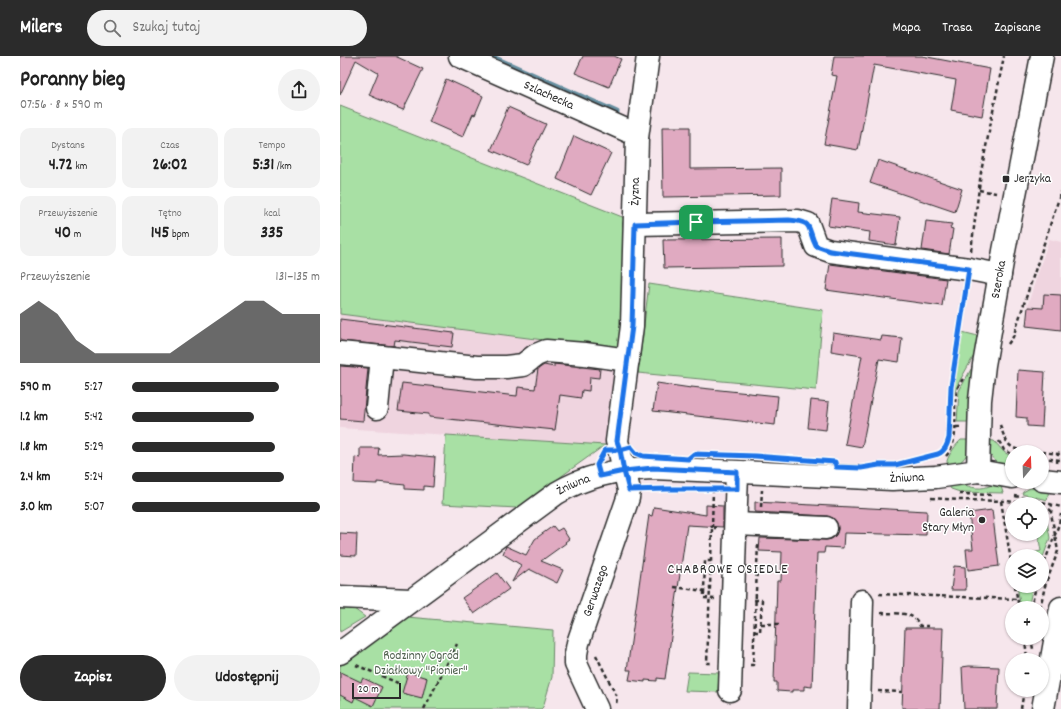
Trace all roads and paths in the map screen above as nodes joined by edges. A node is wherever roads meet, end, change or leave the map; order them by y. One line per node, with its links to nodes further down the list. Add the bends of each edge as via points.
1 (460, 56): 5 (street, Szlachecka)
2 (648, 56): 5 (street, Żyzna)
3 (1004, 56): 8 (path, via 981,172)
4 (1042, 56): 9 (street, Szeroka)
5 (637, 135): 7 (street, Żyzna)
6 (1061, 192): 10 (path, via 1013,337)
7 (635, 224): 8 (street, via 798,221 808,224 816,246 830,251); 13 (street, Żyzna, via 632,326)
8 (969, 269): 9 (street); 22 (path, via 951,387 948,441 941,453)
9 (1000, 275): 26 (street, Szeroka, via 980,400)
10 (1006, 347)
11 (340, 353): 12 (street)
12 (382, 357): 13 (street, via 506,368 523,365 546,351); 14 (street)
13 (628, 360): 27 (street, Żyzna, via 617,441)
14 (377, 408)
15 (998, 420): 18 (path)
16 (998, 436): 19 (path)
17 (955, 437): 23 (path, via 951,450)
18 (1008, 445)
19 (1005, 450)
20 (1049, 453): 21 (path)
21 (1061, 453)
22 (925, 458)
23 (942, 458)
24 (1049, 459): 25 (path)
25 (1061, 460)
26 (978, 471): 28 (street, Żniwna, via 936,477 892,479); 29 (street)
27 (626, 481): 28 (street, Żniwna, via 653,468); 31 (path); 59 (street, Żniwna, via 584,480 570,485); 74 (street, Gerwazego, via 628,498 576,654 576,664)
28 (737, 481): 33 (path); 35 (path); 47 (street)
29 (1005, 484)
30 (1052, 487): 42 (path)
31 (664, 489)
32 (705, 489): 33 (path)
33 (713, 489): 48 (path)
34 (1015, 489): 42 (path, via 1031,498)
35 (762, 490): 36 (path); 45 (path)
36 (770, 490)
37 (954, 494): 38 (path)
38 (997, 495)
39 (928, 498): 40 (path)
40 (1001, 501): 41 (path); 51 (path)
41 (1005, 501)
42 (1052, 504): 43 (path); 44 (path)
43 (1061, 507)
44 (1051, 510): 50 (path)
45 (761, 511)
46 (1061, 514): 50 (path)
47 (736, 524): 49 (street); 69 (street)
48 (712, 528)
49 (826, 528)
50 (1055, 536): 52 (path); 60 (path, via 1058,551)
51 (1009, 549)
52 (1049, 551)
53 (704, 591): 57 (path)
54 (1017, 593): 58 (path)
55 (340, 597): 59 (street)
56 (868, 597): 58 (path); 72 (street)
57 (704, 598)
58 (1018, 599)
59 (411, 600): 67 (street, Żniwna)
60 (1042, 601)
61 (1061, 608): 76 (street)
62 (881, 613): 64 (path, via 910,614 920,626)
63 (780, 624): 65 (path, via 761,624 760,632)
64 (928, 626)
65 (754, 632)
66 (457, 644): 73 (path)
67 (347, 659): 68 (path)
68 (398, 682)
69 (730, 690)
70 (902, 692): 72 (path)
71 (1023, 697): 75 (path)
72 (859, 700)
73 (424, 709)
74 (596, 709)
75 (1021, 709)
76 (1043, 709)

